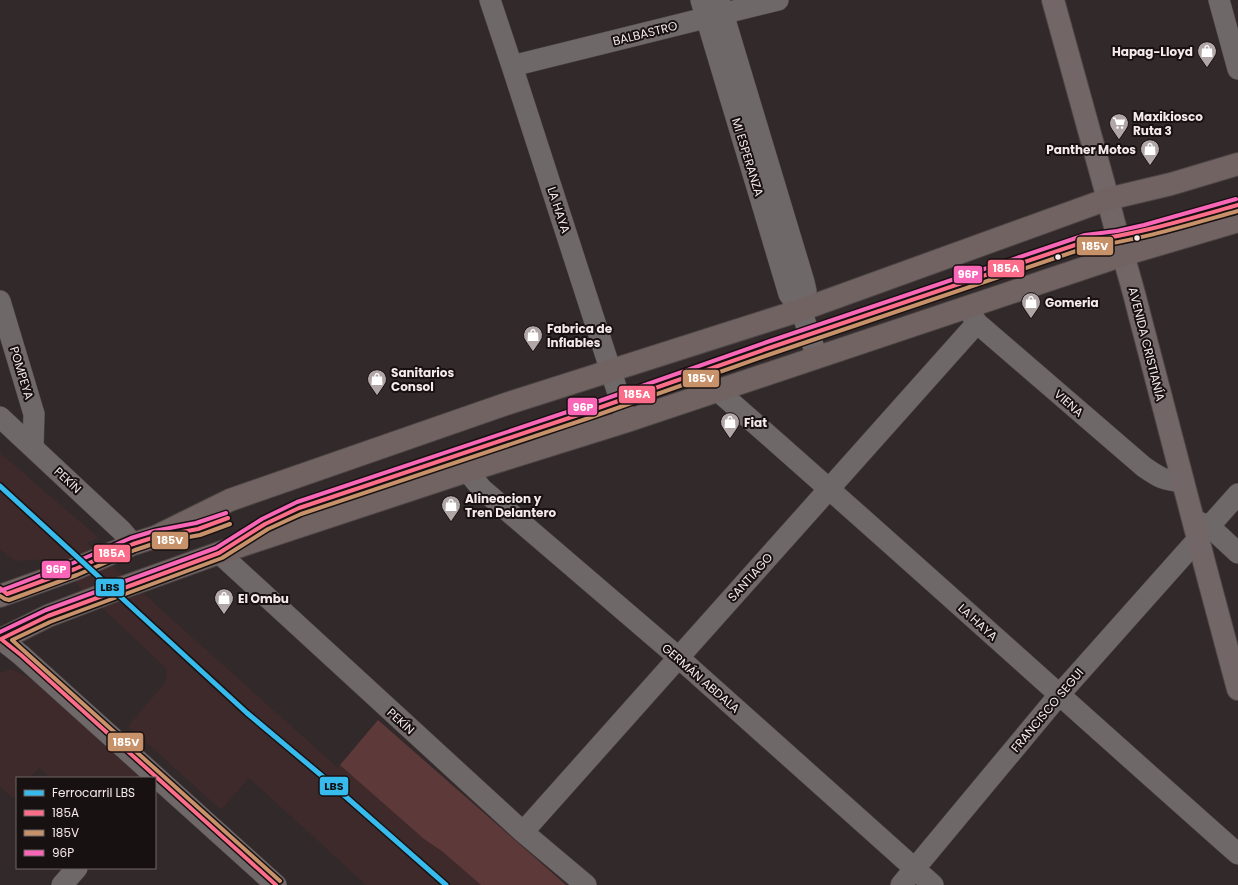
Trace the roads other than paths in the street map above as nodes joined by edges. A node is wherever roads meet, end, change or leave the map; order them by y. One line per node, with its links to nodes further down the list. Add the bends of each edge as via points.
1 (490, 0): 6 (street, LA HAYA)
2 (778, 0): 5 (street, BALBASTRO)
3 (1053, 0): 9 (main road, AVENIDA CRISTIANÍA)
4 (1219, 0): 7 (street)
5 (713, 8): 6 (street, BALBASTRO); 13 (street, MI ESPERANZA, via 805,286)
6 (512, 66): 16 (street, LA HAYA)
7 (1238, 69)
8 (1238, 164): 9 (highway)
9 (1108, 199): 11 (main road, AVENIDA CRISTIANÍA); 13 (highway)
10 (1236, 226): 11 (highway)
11 (1123, 255): 14 (highway); 22 (main road, AVENIDA CRISTIANÍA)
12 (0, 301): 20 (street, POMPEYA, via 34,414)
13 (801, 310): 15 (street); 16 (highway)
14 (972, 314): 15 (highway); 22 (street, VIENA, via 1144,467 1166,481); 23 (street, SANTIAGO)
15 (817, 357): 17 (highway)
16 (611, 371): 19 (street, LA HAYA); 26 (highway, via 509,403 230,500 156,537)
17 (718, 391): 19 (highway); 23 (street, LA HAYA)
18 (0, 417): 20 (street, PEKÍN)
19 (627, 421): 21 (highway)
20 (33, 447): 26 (street, PEKÍN)
21 (467, 471): 27 (highway); 31 (street, GERMÁN ABDALA, via 482,489)
22 (1183, 482): 25 (main road, AVENIDA CRISTIANÍA)
23 (829, 488): 31 (street, SANTIAGO); 33 (street, LA HAYA)
24 (1238, 494): 25 (street, FRANCISCO SEGUI)
25 (1199, 528): 28 (street); 32 (main road, AVENIDA CRISTIANÍA); 33 (street, FRANCISCO SEGUI)
26 (133, 544): 29 (highway, via 75,569)
27 (219, 553): 30 (highway, via 48,616); 36 (street, PEKÍN)
28 (1238, 553)
29 (2, 593)
30 (0, 640): 34 (street, via 21,655)
31 (678, 657): 36 (street, SANTIAGO); 39 (street, GERMÁN ABDALA)
32 (1238, 689)
33 (1059, 695): 37 (street, LA HAYA); 39 (street, FRANCISCO SEGUI)
34 (154, 777)
35 (156, 779): 41 (street)
36 (523, 832): 42 (street, PEKÍN)
37 (1238, 854)
38 (76, 869): 40 (street)
39 (915, 869): 43 (street, FRANCISCO SEGUI); 44 (street, GERMÁN ABDALA)
40 (62, 885)
41 (276, 885)
42 (586, 885)
43 (901, 885)
44 (934, 885)

